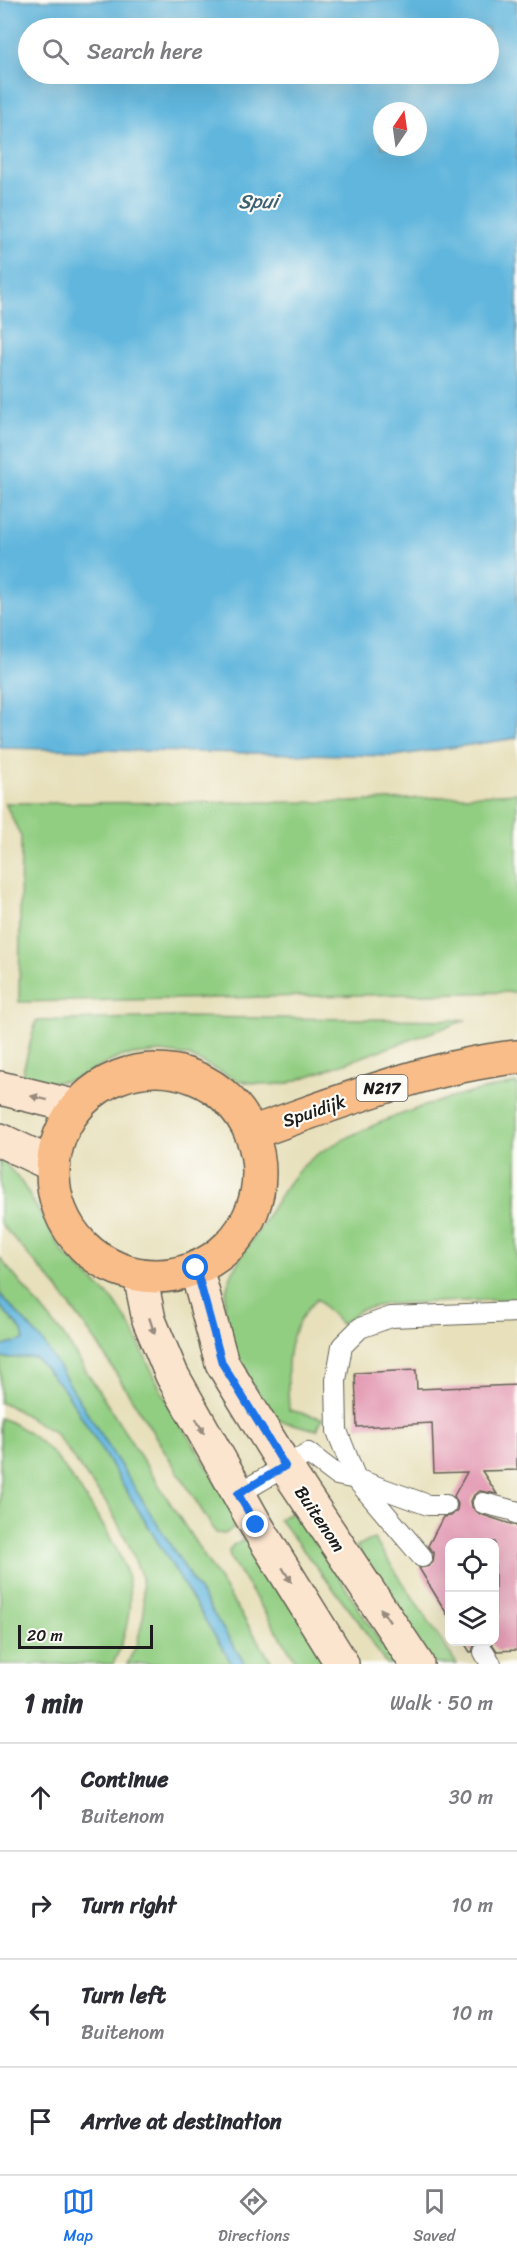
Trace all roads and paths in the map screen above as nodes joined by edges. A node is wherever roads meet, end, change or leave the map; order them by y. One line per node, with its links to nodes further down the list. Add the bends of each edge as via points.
1 (517, 1057): 4 (main road, Spuidijk / N217, via 419,1076)
2 (0, 1088): 3 (main road, one-way to 2)
3 (77, 1107): 4 (main road, via 97,1089 120,1077 145,1071 172,1071 219,1092 238,1111); 6 (main road, via 57,1144)
4 (251, 1133): 7 (main road, via 258,1155 256,1201 234,1242)
5 (0, 1140): 6 (main road)
6 (54, 1166): 8 (main road, via 58,1203 75,1237 104,1262)
7 (196, 1268): 8 (main road, via 169,1276); 10 (main road, Buitenom, via 222,1363)
8 (140, 1275): 12 (main road, one-way to 12, via 160,1350)
9 (517, 1312): 11 (lane, via 391,1317 360,1328 342,1346 336,1380 337,1431)
10 (285, 1466): 11 (lane, via 308,1453 337,1475); 12 (lane); 18 (main road, Buitenom, one-way to 10)
11 (356, 1479): 14 (lane, via 428,1505); 16 (lane)
12 (238, 1494): 17 (main road, one-way to 17)
13 (483, 1503): 15 (lane)
14 (446, 1505)
15 (516, 1511)
16 (422, 1557)
17 (342, 1664)
18 (417, 1664)

